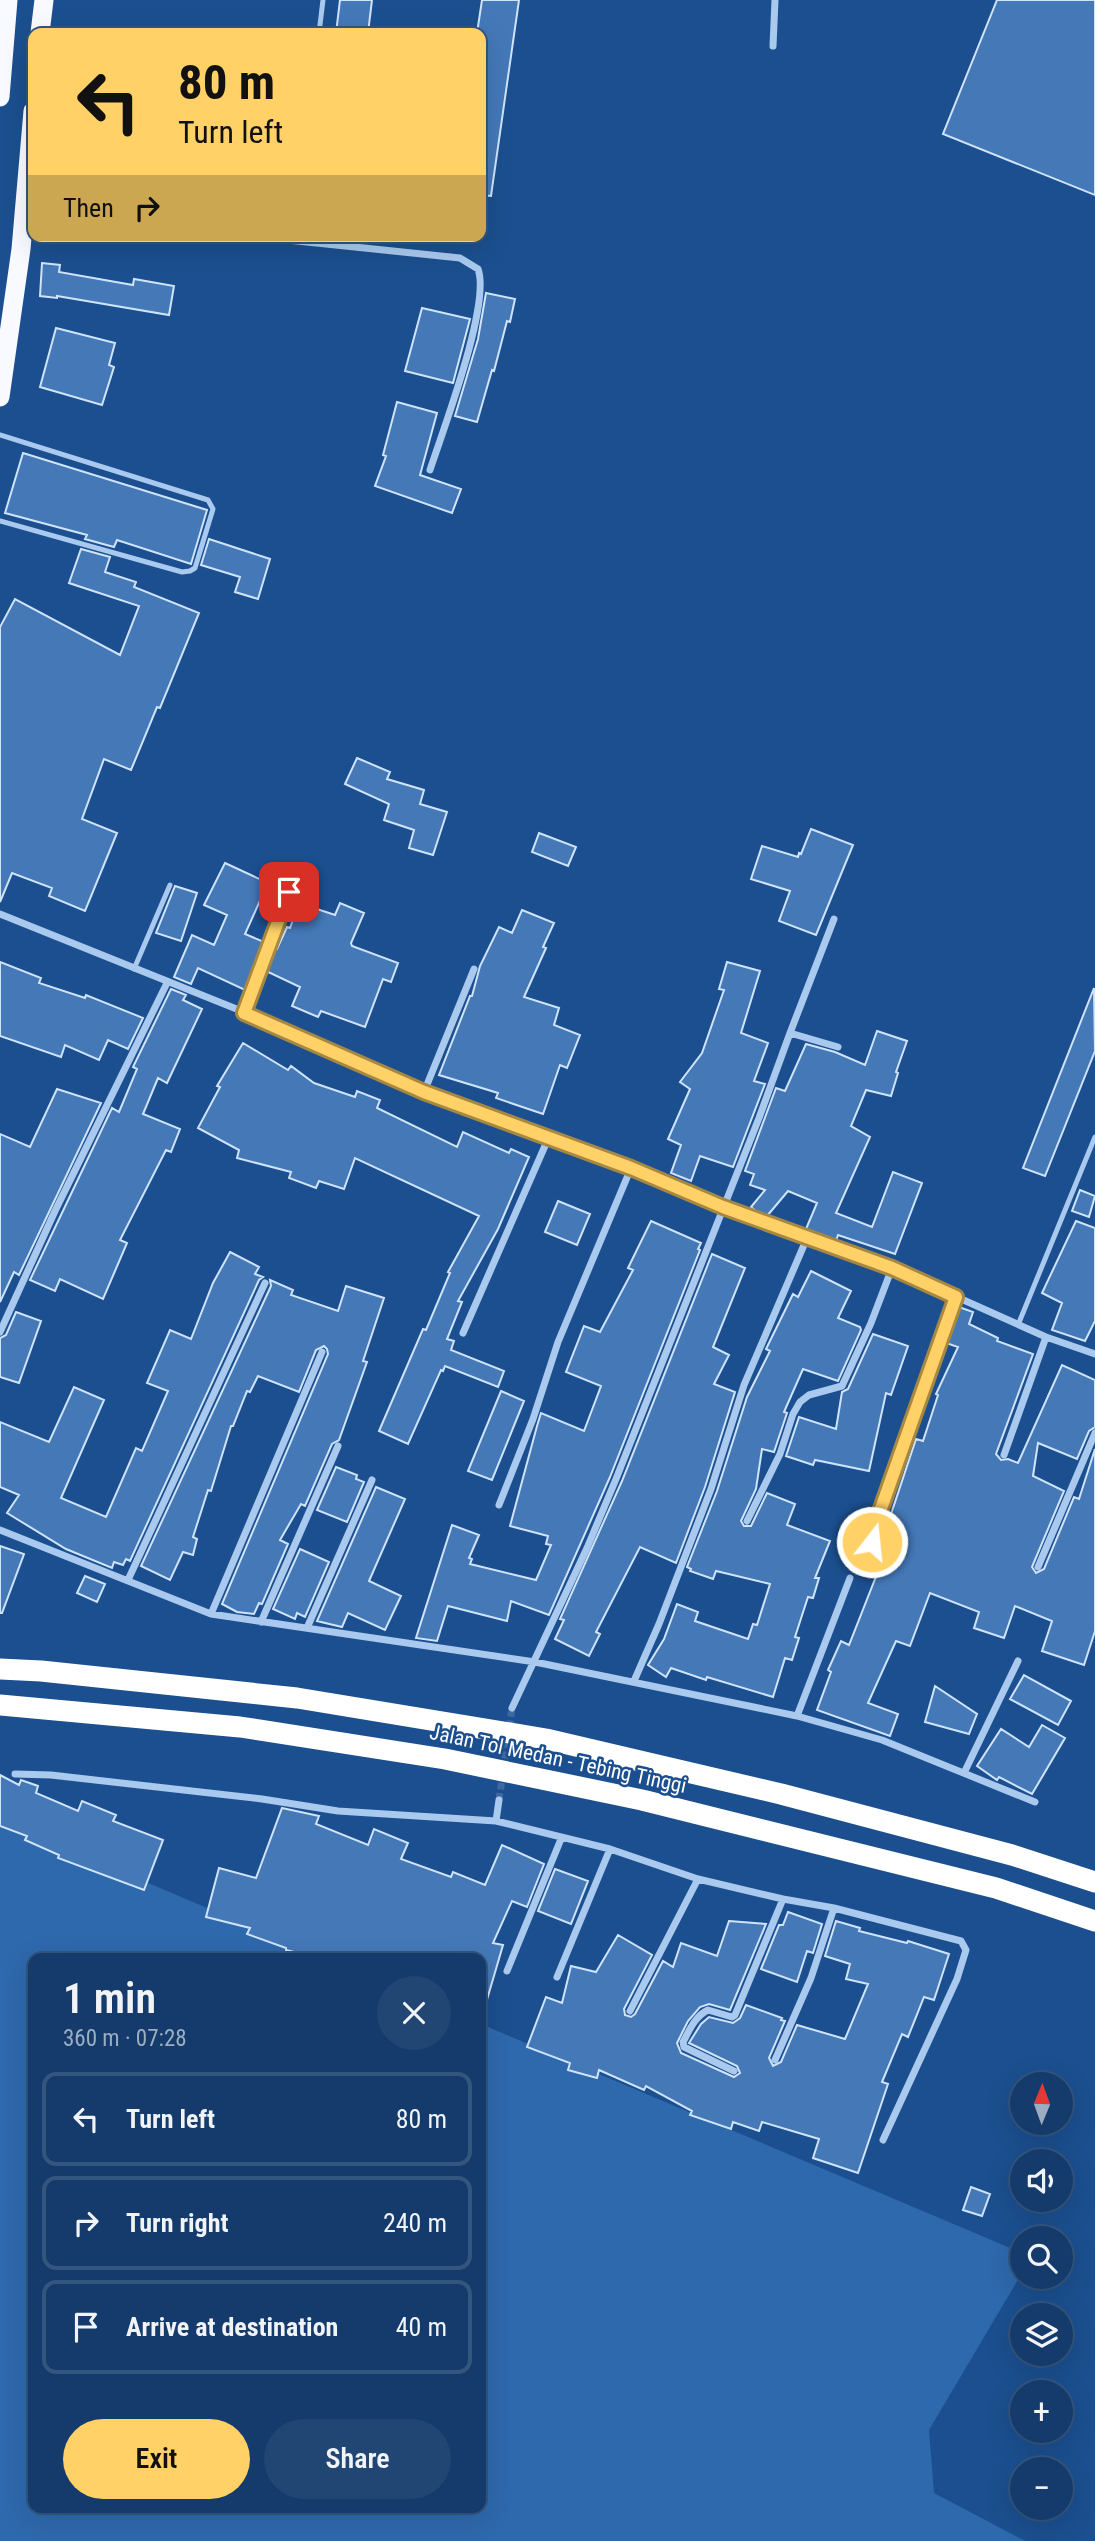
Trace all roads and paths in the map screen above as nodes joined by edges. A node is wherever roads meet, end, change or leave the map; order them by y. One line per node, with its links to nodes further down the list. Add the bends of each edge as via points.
1 (8, 0): 8 (highway)
2 (44, 0): 5 (highway)
3 (323, 0): 6 (lane)
4 (775, 0): 7 (street)
5 (41, 28)
6 (320, 28)
7 (773, 46)
8 (0, 97)
9 (28, 168): 11 (highway)
10 (307, 242): 13 (street, via 460,258 478,269 482,283 470,346)
11 (0, 397)
12 (0, 435): 14 (lane, via 208,500 213,509 195,568 182,572)
13 (430, 470)
14 (0, 521)
15 (295, 877): 22 (street)
16 (170, 885): 20 (lane)
17 (0, 914): 20 (street)
18 (834, 919): 23 (street)
19 (474, 968): 25 (street)
20 (134, 969): 21 (street)
21 (167, 983): 22 (street); 35 (street)
22 (244, 1013): 25 (street)
23 (790, 1033): 24 (street); 29 (street)
24 (838, 1047)
25 (424, 1092): 27 (street)
26 (1095, 1137): 34 (lane)
27 (548, 1139): 28 (street); 36 (street)
28 (631, 1168): 29 (street); 44 (street, via 558,1342)
29 (723, 1207): 30 (street); 55 (street, via 606,1502)
30 (807, 1238): 31 (street); 57 (street, via 744,1385 711,1489)
31 (892, 1268): 33 (street); 45 (street, via 842,1386 800,1402)
32 (265, 1283): 50 (street)
33 (956, 1297): 34 (street); 47 (street)
34 (1018, 1325): 37 (street)
35 (0, 1332)
36 (463, 1333)
37 (1046, 1337): 39 (street); 42 (street)
38 (322, 1352): 51 (street)
39 (1095, 1354)
40 (1095, 1433): 48 (street)
41 (338, 1446): 52 (street)
42 (1004, 1455)
43 (372, 1480): 53 (street)
44 (499, 1505)
45 (747, 1521)
46 (0, 1530): 50 (street)
47 (872, 1542)
48 (1038, 1567)
49 (850, 1578): 60 (street)
50 (128, 1580): 51 (street)
51 (211, 1614): 52 (street)
52 (261, 1622): 53 (street)
53 (307, 1628): 55 (street)
54 (1018, 1661): 61 (street)
55 (535, 1662): 57 (street); 59 (street)
56 (0, 1669): 69 (highway, Jalan Tol Medan - Tebing Tinggi, via 297,1698 546,1739 794,1797)
57 (634, 1681): 60 (street)
58 (0, 1705): 72 (highway, Jalan Tol Medan - Tebing Tinggi, via 240,1727 445,1759 642,1800 996,1888)
59 (512, 1708)
60 (797, 1716): 61 (street, via 882,1740)
61 (964, 1773): 64 (street)
62 (15, 1774): 65 (street, via 262,1798 338,1811)
63 (499, 1800): 65 (street)
64 (1035, 1802)
65 (496, 1821): 66 (street)
66 (561, 1839): 67 (street); 73 (street)
67 (610, 1849): 68 (street); 74 (street)
68 (698, 1879): 70 (street); 75 (street)
69 (1095, 1882)
70 (783, 1899): 71 (street); 77 (street, via 736,2015 704,2011 683,2042 684,2047)
71 (834, 1908): 76 (street, via 811,1978); 78 (street, via 961,1941 966,1947 957,1979)
72 (1095, 1921)
73 (507, 1971)
74 (556, 1977)
75 (630, 2011)
76 (775, 2060)
77 (734, 2071)
78 (884, 2140)

